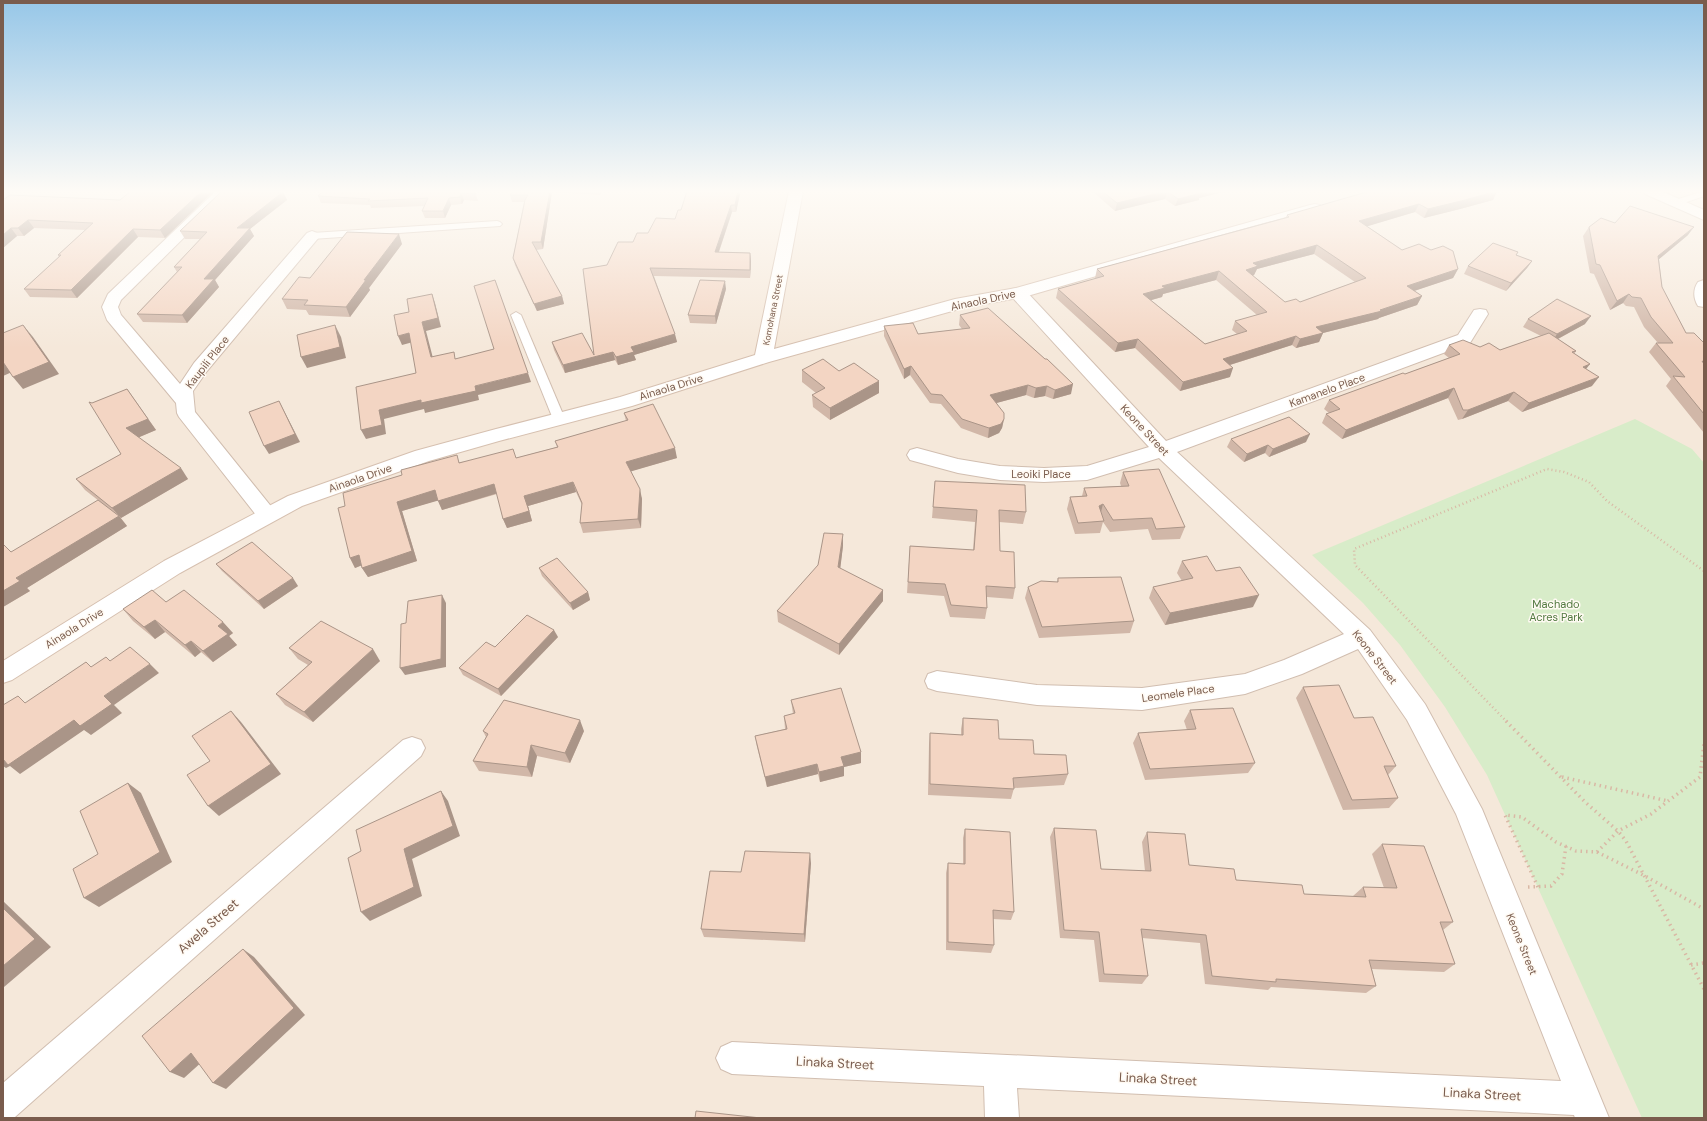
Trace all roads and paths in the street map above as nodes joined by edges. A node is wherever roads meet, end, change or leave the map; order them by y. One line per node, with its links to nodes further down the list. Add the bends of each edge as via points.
1 (170, 243): 11 (street, via 114,298 110,306 113,316)
2 (306, 243): 11 (street, Kaupili Place, via 200,367 184,391)
3 (786, 243): 10 (street, Komohana Street)
4 (1192, 243): 6 (street, Ainaola Drive)
5 (1704, 285): 7 (street)
6 (1018, 293): 10 (street, Ainaola Drive, via 961,303); 13 (street, Keone Street)
7 (1704, 302)
8 (1480, 314): 13 (street, Kamanelo Place, via 1464,339)
9 (516, 315): 12 (lane)
10 (763, 358): 12 (street, Ainaola Drive, via 625,402)
11 (185, 402): 15 (street, Kaupili Place, via 186,413)
12 (559, 419): 15 (street, Ainaola Drive, via 422,456 295,501)
13 (1163, 450): 14 (street, Leoiki Place, via 1087,473 1044,476 1000,473 958,466); 17 (street, Keone Street)
14 (917, 455)
15 (267, 515): 18 (street, Ainaola Drive, via 172,567)
16 (1704, 571): 22 (path, via 1607,500 1588,482 1564,472 1548,469 1354,549 1355,565)
17 (1362, 637): 19 (street, Leomele Place, via 1246,684 1142,699 1037,695); 35 (street, Keone Street, via 1416,712 1468,809)
18 (3, 673)
19 (936, 681)
20 (1704, 743): 23 (path, via 1700,776)
21 (412, 748): 34 (street, Awela Street)
22 (1561, 777): 23 (path); 24 (path)
23 (1668, 801): 24 (path, via 1651,814)
24 (1618, 831): 26 (path); 27 (path)
25 (1566, 846): 25 (path, via 1562,874 1551,886 1538,887 1505,815 1522,817 1556,842); 26 (path, via 1576,851)
26 (1597, 852): 27 (path)
27 (1645, 876): 28 (path); 30 (path)
28 (1704, 910)
29 (1704, 963): 30 (path)
30 (1691, 965): 31 (path)
31 (1704, 989)
32 (732, 1058): 33 (street, Linaka Street)
33 (1000, 1072): 35 (street, Linaka Street); 36 (street)
34 (3, 1104)
35 (1588, 1108)
36 (1002, 1118)

